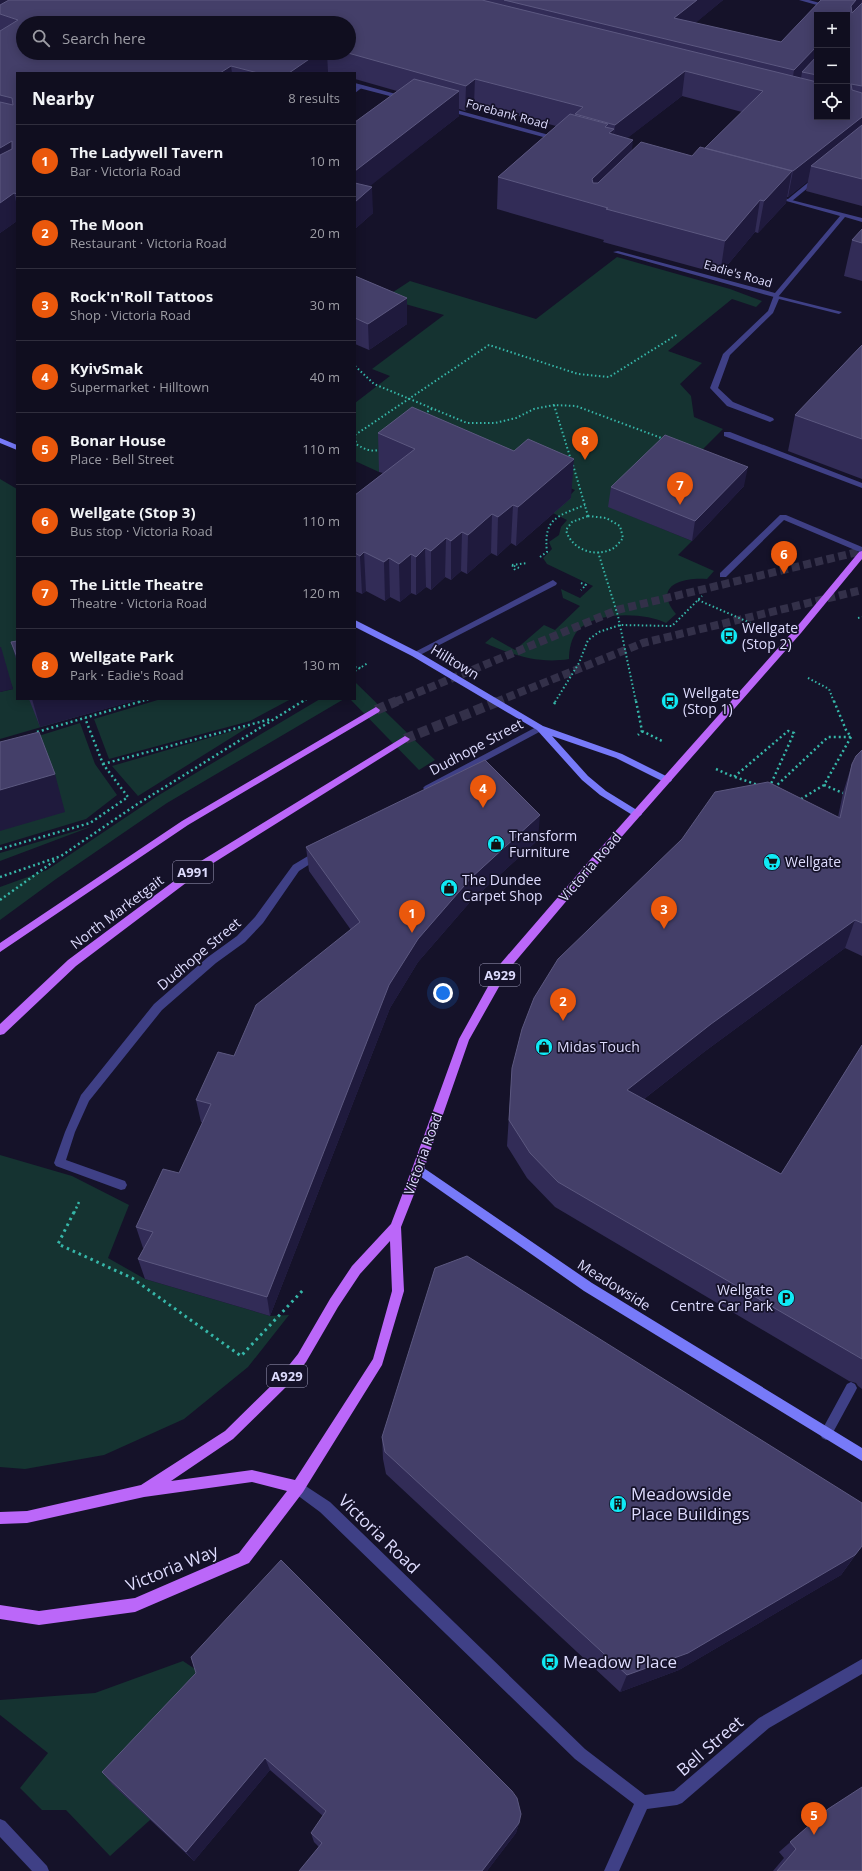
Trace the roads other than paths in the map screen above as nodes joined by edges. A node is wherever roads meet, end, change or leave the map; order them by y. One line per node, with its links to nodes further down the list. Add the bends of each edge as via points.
1 (802, 0): 2 (street)
2 (840, 9)
3 (358, 86): 4 (street)
4 (415, 101)
5 (438, 107): 6 (street, Forebank Road)
6 (568, 142)
7 (826, 171): 9 (street)
8 (767, 194): 9 (street)
9 (790, 200): 10 (street)
10 (844, 215): 11 (street); 13 (street, Eadie's Road)
11 (862, 220)
12 (616, 252): 13 (street, Eadie's Road)
13 (776, 296): 14 (street); 15 (street, via 771,312 726,354 714,388 730,404)
14 (839, 312)
15 (770, 420)
16 (727, 434): 19 (street)
17 (0, 440): 18 (street)
18 (16, 448)
19 (862, 486)
20 (862, 550): 22 (street, via 783,517)
21 (862, 554): 29 (main road, Victoria Road / A929)
22 (723, 575)
23 (553, 583): 25 (street)
24 (356, 624): 25 (street, Hilltown)
25 (415, 654): 27 (street, Hilltown)
26 (376, 710): 33 (main road, via 185,823)
27 (540, 728): 29 (street, Hilltown, via 620,756); 30 (street, Dudhope Street); 31 (street, Hilltown, via 585,778 603,793)
28 (405, 739): 34 (main road, North Marketgait / A991, via 204,864 72,963)
29 (667, 780): 31 (main road, Victoria Road / A929)
30 (417, 795)
31 (637, 814): 35 (main road, Victoria Road / A929, via 505,966 464,1039)
32 (330, 847): 36 (street, Dudhope Street, via 296,868 259,920 241,939 212,960 158,1007 85,1098 60,1163)
33 (0, 948)
34 (0, 1031)
35 (418, 1169): 37 (main road, Victoria Road / A929); 39 (street, Meadowside, via 588,1287)
36 (121, 1185)
37 (395, 1227): 41 (main road, Victoria Road / A929, via 398,1291 378,1361); 42 (main road, Victoria Road / A929, via 356,1270 302,1358 282,1383 229,1435)
38 (851, 1388): 39 (street)
39 (826, 1434): 40 (street, Meadowside)
40 (862, 1455)
41 (298, 1487): 42 (main road, via 252,1476); 44 (main road, Victoria Way / A929, via 244,1558 135,1605 39,1618); 46 (street, Victoria Road, via 330,1512 580,1754)
42 (144, 1491): 43 (main road, A929, via 27,1517)
43 (0, 1518)
44 (0, 1612)
45 (862, 1666): 46 (street, Bell Street, via 764,1723 677,1798)
46 (643, 1802): 49 (street)
47 (0, 1826): 48 (street)
48 (42, 1871)
49 (611, 1871)

